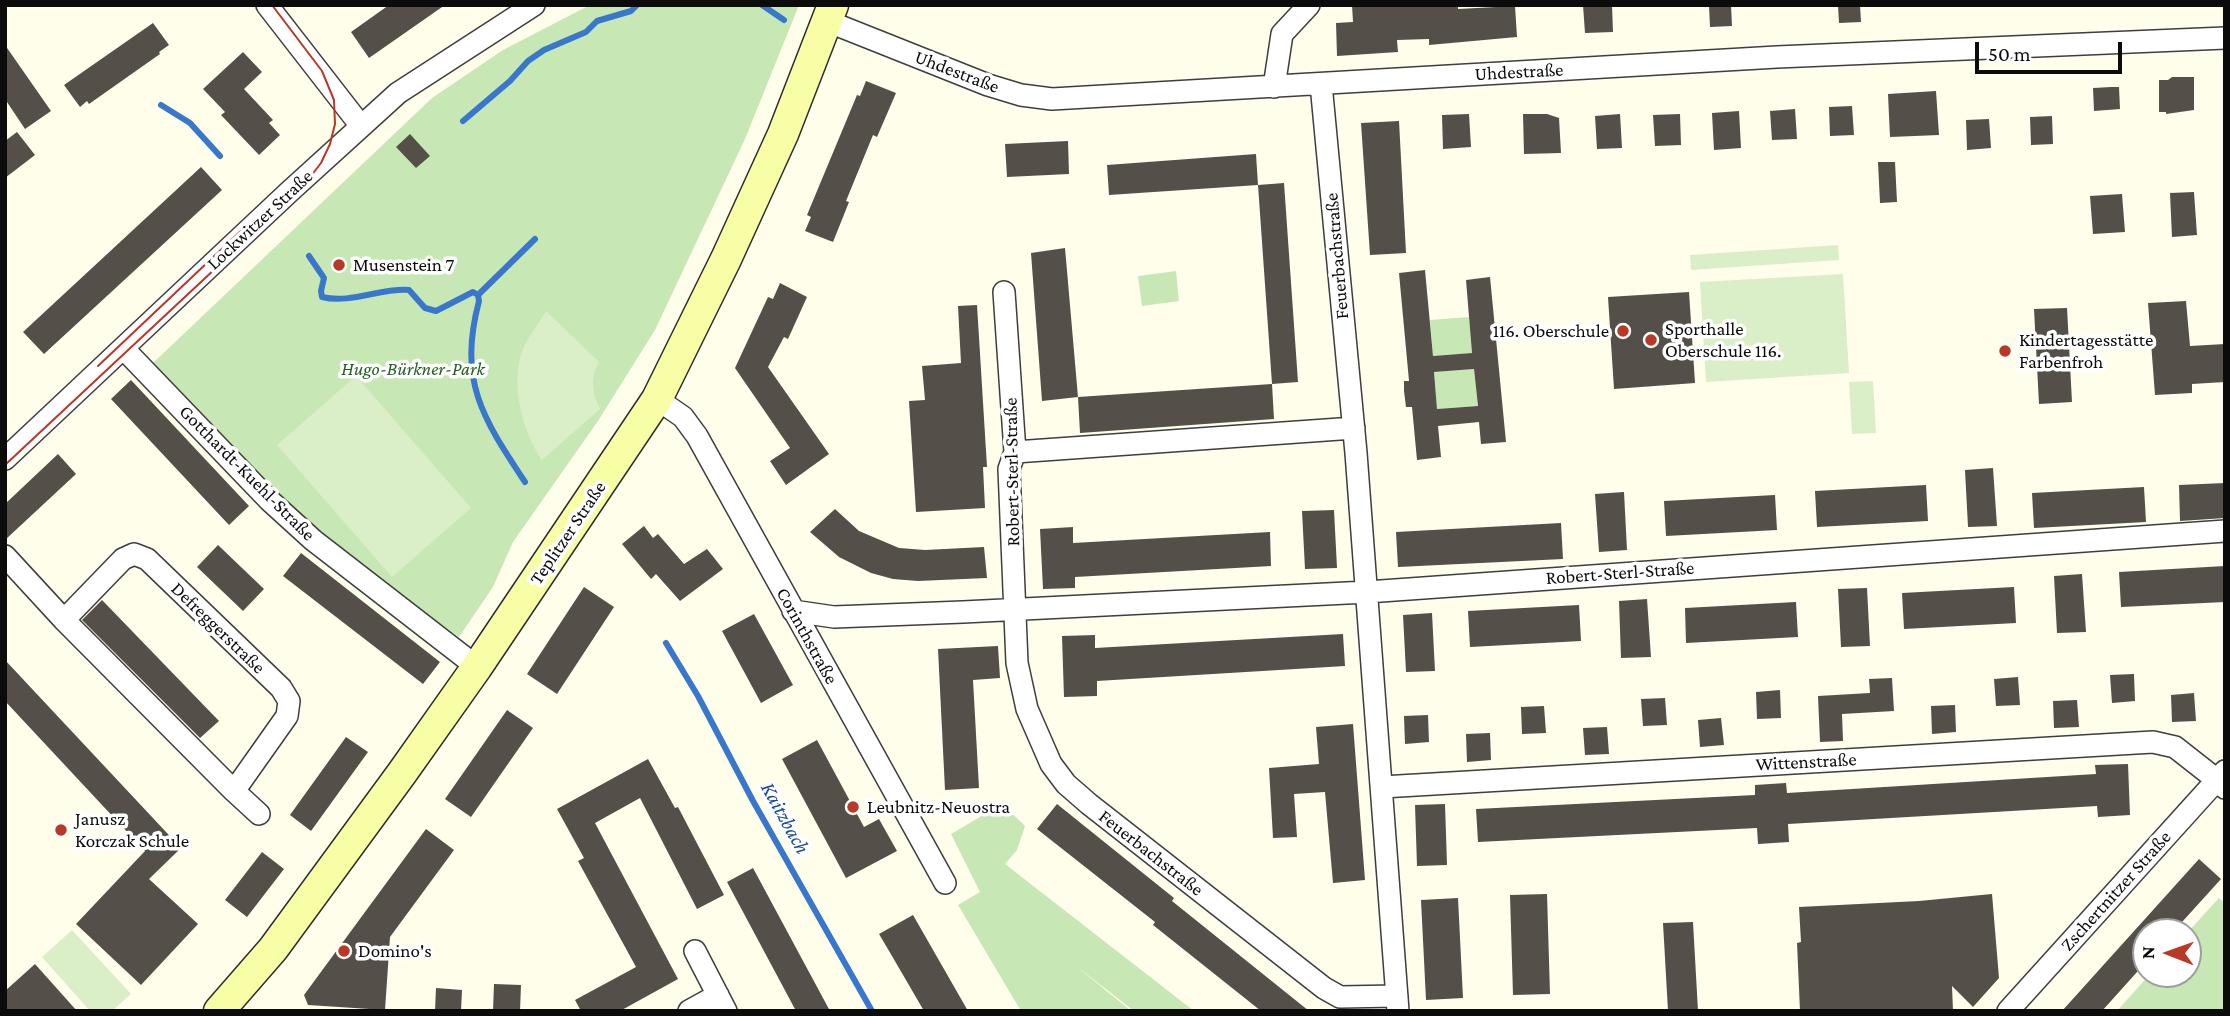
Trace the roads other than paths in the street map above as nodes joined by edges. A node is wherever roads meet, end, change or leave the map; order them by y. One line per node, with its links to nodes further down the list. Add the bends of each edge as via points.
1 (267, 5): 8 (street)
2 (534, 5): 8 (street, Lockwitzer Straße, via 398,93)
3 (1309, 5): 7 (street, via 1282,34)
4 (830, 13): 7 (street, Uhdestraße, via 988,85 1031,96 1052,99); 11 (main road, Teplitzer Straße, via 783,134)
5 (2225, 38): 6 (street, Uhdestraße)
6 (1321, 84): 7 (street, Uhdestraße); 12 (street, Feuerbachstraße)
7 (1274, 87)
8 (361, 126): 10 (street, Lockwitzer Straße)
9 (1004, 292): 13 (street, Robert-Sterl-Straße)
10 (123, 348): 14 (street, Lockwitzer Straße); 21 (street, Gotthardt-Kuehl-Straße, via 313,540)
11 (657, 399): 19 (street, Corinthstraße, via 683,417 697,436); 21 (main road, Teplitzer Straße)
12 (1354, 428): 13 (street); 17 (street, Feuerbachstraße)
13 (1015, 452): 18 (street, Robert-Sterl-Straße, via 1009,469)
14 (5, 459)
15 (2225, 531): 17 (street, Robert-Sterl-Straße)
16 (5, 556): 20 (street)
17 (1367, 592): 18 (street, Robert-Sterl-Straße); 23 (street, Feuerbachstraße)
18 (1016, 609): 19 (street, Robert-Sterl-Straße, via 834,617); 29 (street, Feuerbachstraße, via 1017,663 1027,709 1051,764 1066,784 1324,988 1340,997)
19 (793, 611): 26 (street, Corinthstraße)
20 (64, 620): 24 (street); 24 (street, Defreggerstraße, via 122,559 134,554 147,559 281,688 289,701 288,716)
21 (477, 667): 30 (main road, Teplitzer Straße, via 273,949)
22 (2222, 780): 23 (street, Wittenstraße, via 2175,747 2153,742); 32 (street, Zschertnitzer Straße)
23 (1382, 787): 29 (street, Feuerbachstraße)
24 (234, 792): 25 (street)
25 (259, 814)
26 (945, 883)
27 (695, 951): 28 (street)
28 (722, 1003): 31 (street)
29 (1397, 1004)
30 (219, 1011)
31 (689, 1011)
32 (2008, 1011)

